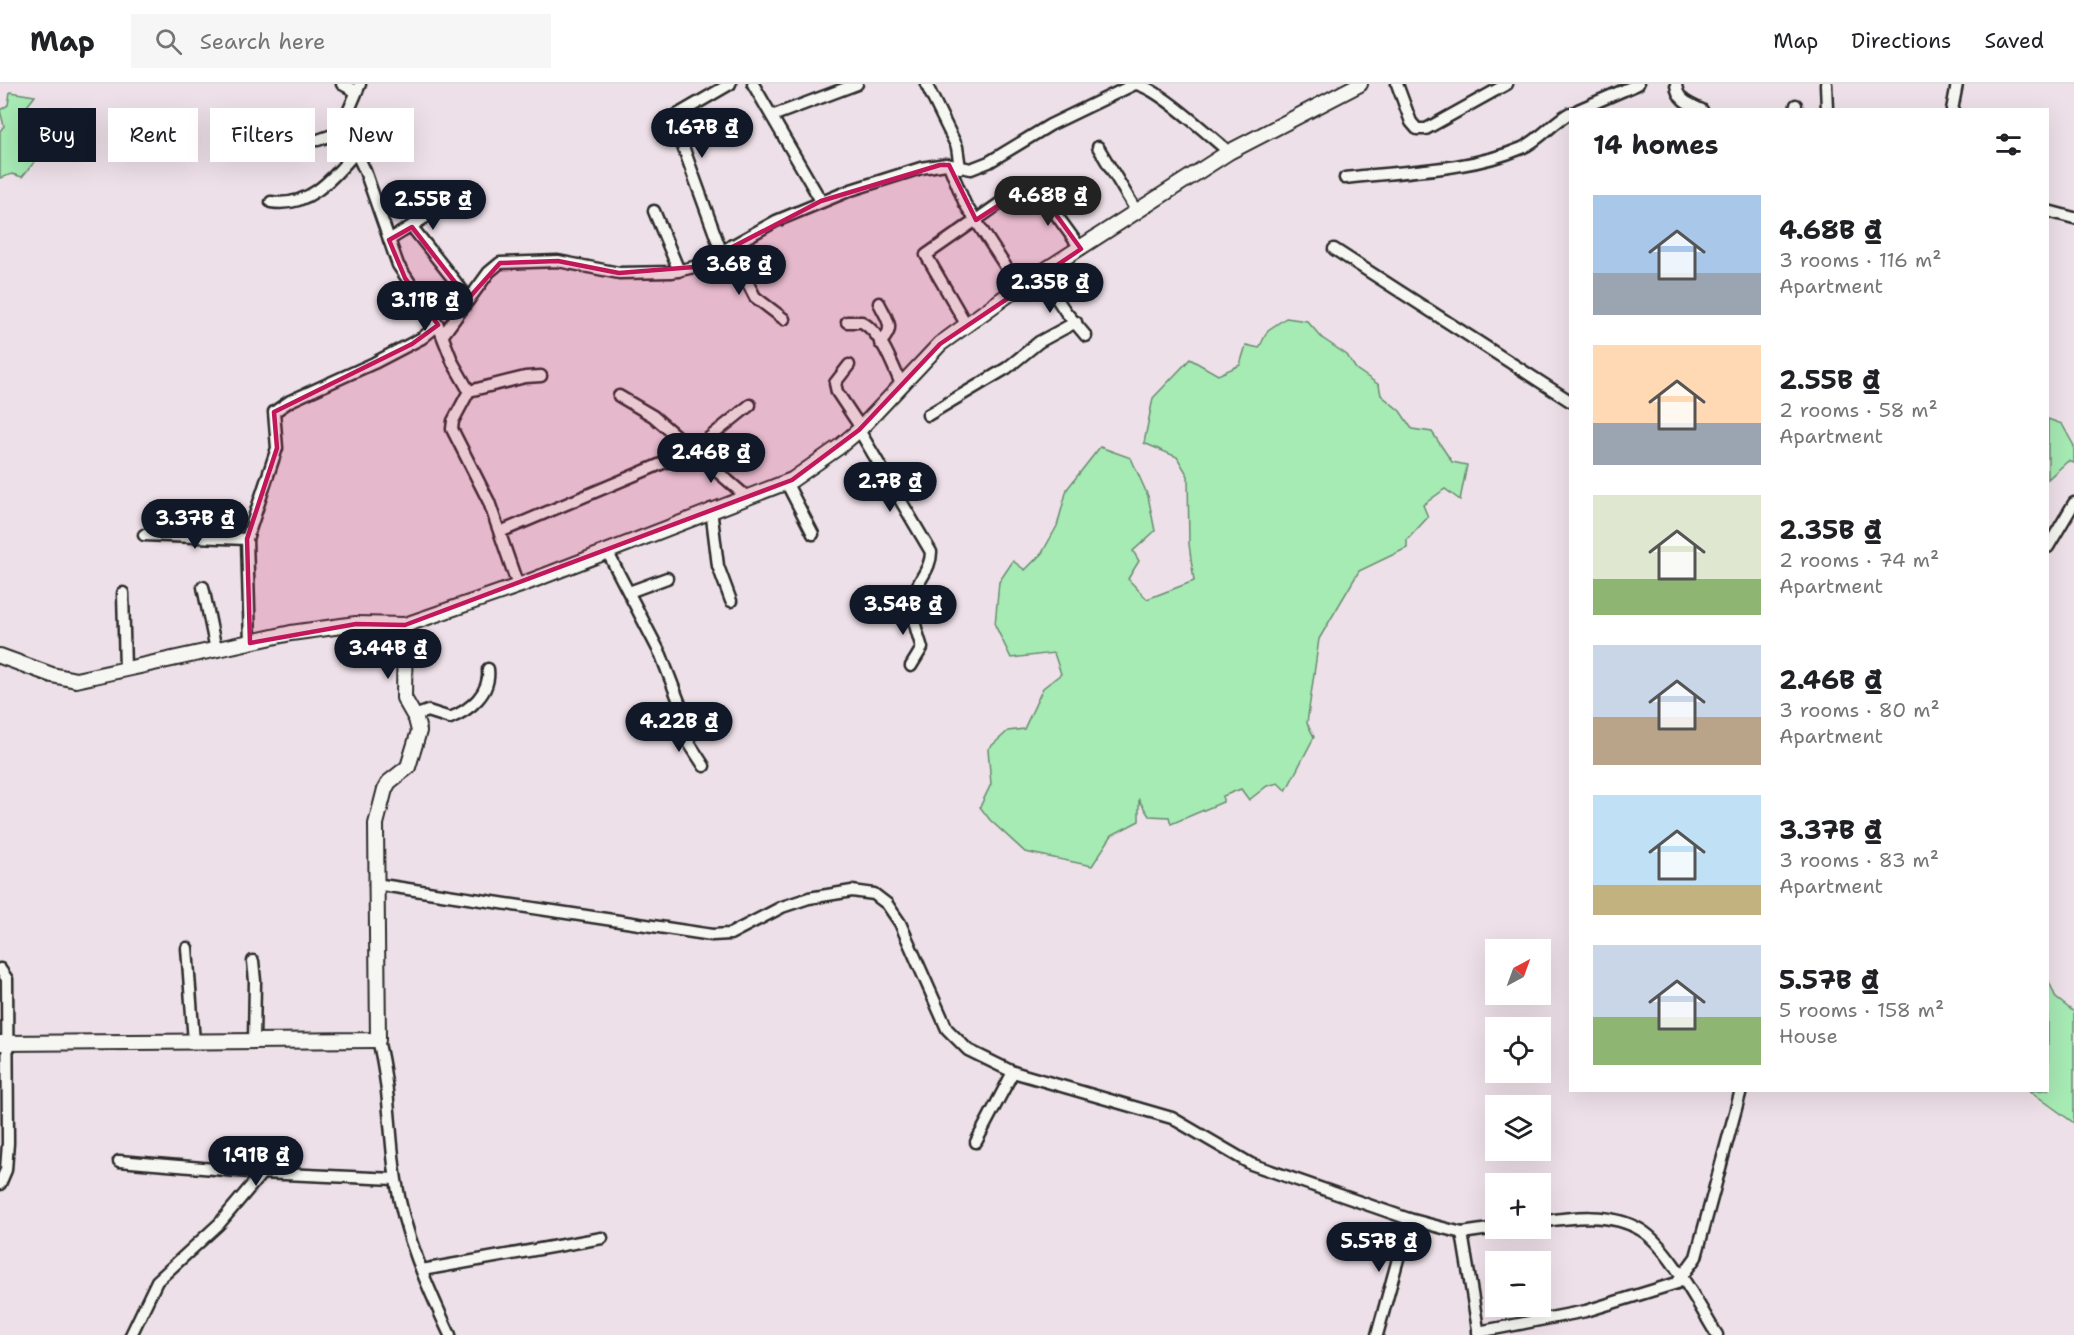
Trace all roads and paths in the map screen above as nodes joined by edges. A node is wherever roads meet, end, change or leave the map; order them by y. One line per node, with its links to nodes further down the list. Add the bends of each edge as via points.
1 (342, 84): 13 (street)
2 (730, 84): 40 (street, via 673,119)
3 (753, 84): 20 (street)
4 (857, 84): 20 (street)
5 (926, 84): 25 (street, via 957,147)
6 (1360, 84): 22 (street)
7 (1397, 84): 8 (street, via 1411,122 1418,129 1426,129)
8 (1507, 84)
9 (1638, 84): 15 (street)
10 (1676, 84): 16 (street, via 1677,94 1684,102)
11 (1826, 84): 17 (street)
12 (1957, 84): 18 (street)
13 (357, 87): 14 (street)
14 (349, 108)
15 (1583, 108)
16 (1698, 108)
17 (1827, 108)
18 (1952, 108)
19 (1569, 114): 26 (street, via 1535,141 1499,156)
20 (772, 116): 28 (street)
21 (1098, 147): 32 (street)
22 (1229, 152): 25 (street, via 1176,108 1135,84 1050,125 989,162 972,169); 32 (street)
23 (346, 162): 29 (street, via 315,194 295,201)
24 (360, 162): 36 (street)
25 (955, 167): 28 (street, via 940,165 903,173); 34 (street, via 957,189)
26 (1345, 178)
27 (454, 194): 35 (street)
28 (821, 201): 37 (street)
29 (271, 202)
30 (654, 211): 41 (street)
31 (2049, 211): 33 (street)
32 (1137, 212): 38 (street)
33 (2074, 218)
34 (976, 220): 38 (street, via 1032,183); 43 (street); 49 (street, via 926,255)
35 (412, 227): 36 (street); 44 (street)
36 (389, 240): 50 (street, via 405,278)
37 (732, 245): 40 (street); 46 (street, via 755,297)
38 (1081, 249): 42 (street)
39 (1334, 249): 58 (street)
40 (721, 251): 41 (street, via 694,267)
41 (679, 270): 44 (street, via 618,273 558,261 500,263)
42 (1040, 273): 43 (street); 48 (street)
43 (1019, 287): 49 (street)
44 (470, 299): 50 (street)
45 (879, 303): 52 (street, via 890,329)
46 (784, 319)
47 (847, 322): 52 (street, via 862,322)
48 (1076, 322): 51 (street); 60 (street)
49 (966, 324): 55 (street)
50 (440, 330): 56 (street); 70 (street, via 274,412 277,448)
51 (1086, 336)
52 (880, 343): 55 (street)
53 (849, 365): 61 (street, via 835,383)
54 (541, 376): 56 (street)
55 (901, 384): 61 (street)
56 (469, 391): 67 (street, via 452,429)
57 (618, 396): 62 (street, via 653,416)
58 (1569, 399)
59 (750, 405): 62 (street)
60 (928, 415)
61 (860, 429): 63 (street); 83 (street, via 931,552 930,564 913,594 911,611 922,648)
62 (694, 450): 64 (street); 67 (street)
63 (786, 482): 64 (street); 68 (street)
64 (748, 498): 66 (street)
65 (2074, 505): 71 (street)
66 (711, 509): 72 (street); 78 (street, via 718,566)
67 (500, 532): 74 (street)
68 (813, 534)
69 (144, 536): 70 (street)
70 (247, 539): 80 (street)
71 (2049, 545)
72 (607, 551): 74 (street); 76 (street)
73 (667, 578): 76 (street)
74 (518, 586): 79 (street)
75 (203, 587): 81 (street)
76 (628, 592): 87 (street, via 660,655 688,725 689,743)
77 (123, 593): 84 (street)
78 (731, 601)
79 (405, 625): 80 (street, via 356,624); 86 (street, via 404,698)
80 (250, 643): 81 (street)
81 (216, 650): 84 (street)
82 (0, 656): 84 (street, via 75,680)
83 (911, 666)
84 (125, 669)
85 (488, 669): 86 (street, via 476,704 450,718 428,711)
86 (416, 721): 88 (street, via 408,767 385,789 376,825)
87 (705, 766)
88 (375, 885): 92 (street); 96 (street, via 678,932 722,935 809,898 866,892 880,898 900,923 932,1000 953,1037 968,1050)
89 (187, 948): 94 (street)
90 (253, 961): 93 (street)
91 (0, 969): 95 (street, via 7,980)
92 (378, 1040): 93 (street); 101 (street, via 388,1096)
93 (254, 1041): 94 (street)
94 (194, 1042): 95 (street)
95 (4, 1043): 102 (street, via 8,1153)
96 (1013, 1072): 98 (street); 103 (street, via 1172,1118 1251,1164)
97 (1740, 1092): 109 (street, via 1696,1257)
98 (976, 1142)
99 (118, 1161): 100 (street)
100 (262, 1173): 101 (street); 111 (street, via 219,1224 162,1274)
101 (395, 1179): 108 (street, via 402,1214)
102 (0, 1184)
103 (1409, 1219): 106 (street); 113 (street)
104 (1551, 1221): 109 (street, via 1581,1217 1635,1227 1652,1239)
105 (1485, 1230): 106 (street)
106 (1462, 1233): 110 (street)
107 (602, 1238): 108 (street)
108 (422, 1270): 112 (street)
109 (1682, 1278): 110 (street, via 1674,1286 1586,1311); 114 (street)
110 (1479, 1334)
111 (131, 1335)
112 (450, 1335)
113 (1377, 1335)
114 (1716, 1335)

